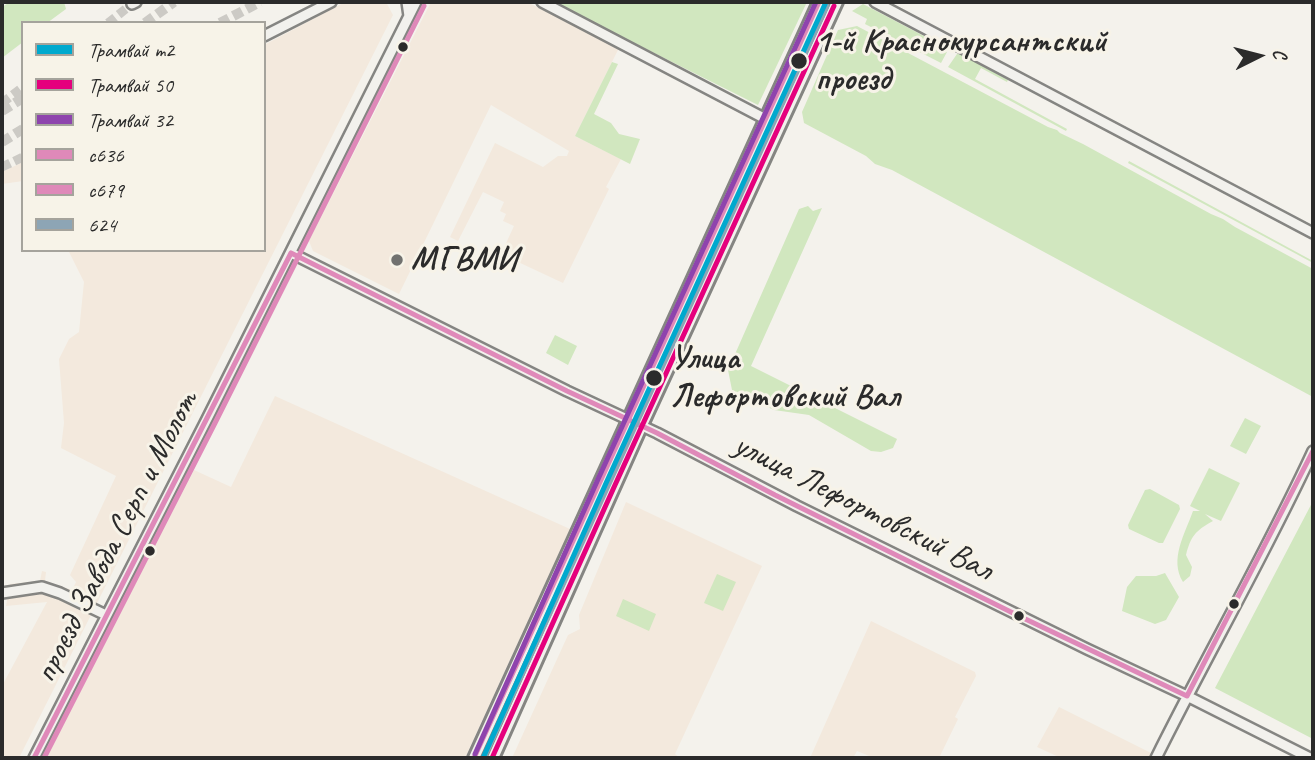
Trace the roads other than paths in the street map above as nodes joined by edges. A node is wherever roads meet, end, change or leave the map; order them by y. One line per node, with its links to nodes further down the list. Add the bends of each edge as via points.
1 (331, 2): 9 (street)
2 (409, 2): 8 (street)
3 (416, 2): 8 (street, проезд Завода Серп и Молот)
4 (542, 2): 10 (street)
5 (819, 2): 10 (main road)
6 (836, 2): 11 (main road)
7 (875, 2): 12 (street)
8 (409, 16): 13 (street, проезд Завода Серп и Молот)
9 (266, 35)
10 (766, 119): 11 (street); 14 (main road)
11 (779, 126): 15 (main road)
12 (1313, 233)
13 (290, 254): 14 (street, улица Лефортовский Вал); 18 (street, проезд Завода Серп и Молот)
14 (629, 419): 15 (street, улица Лефортовский Вал); 21 (main road)
15 (642, 425): 19 (street, улица Лефортовский Вал); 22 (main road)
16 (1313, 451): 19 (street)
17 (2, 593): 18 (street, via 42,587)
18 (106, 615): 20 (street, проезд Завода Серп и Молот)
19 (1187, 696): 23 (street); 24 (street, улица Лефортовский Вал)
20 (34, 758)
21 (474, 758)
22 (493, 758)
23 (1156, 758)
24 (1310, 758)

